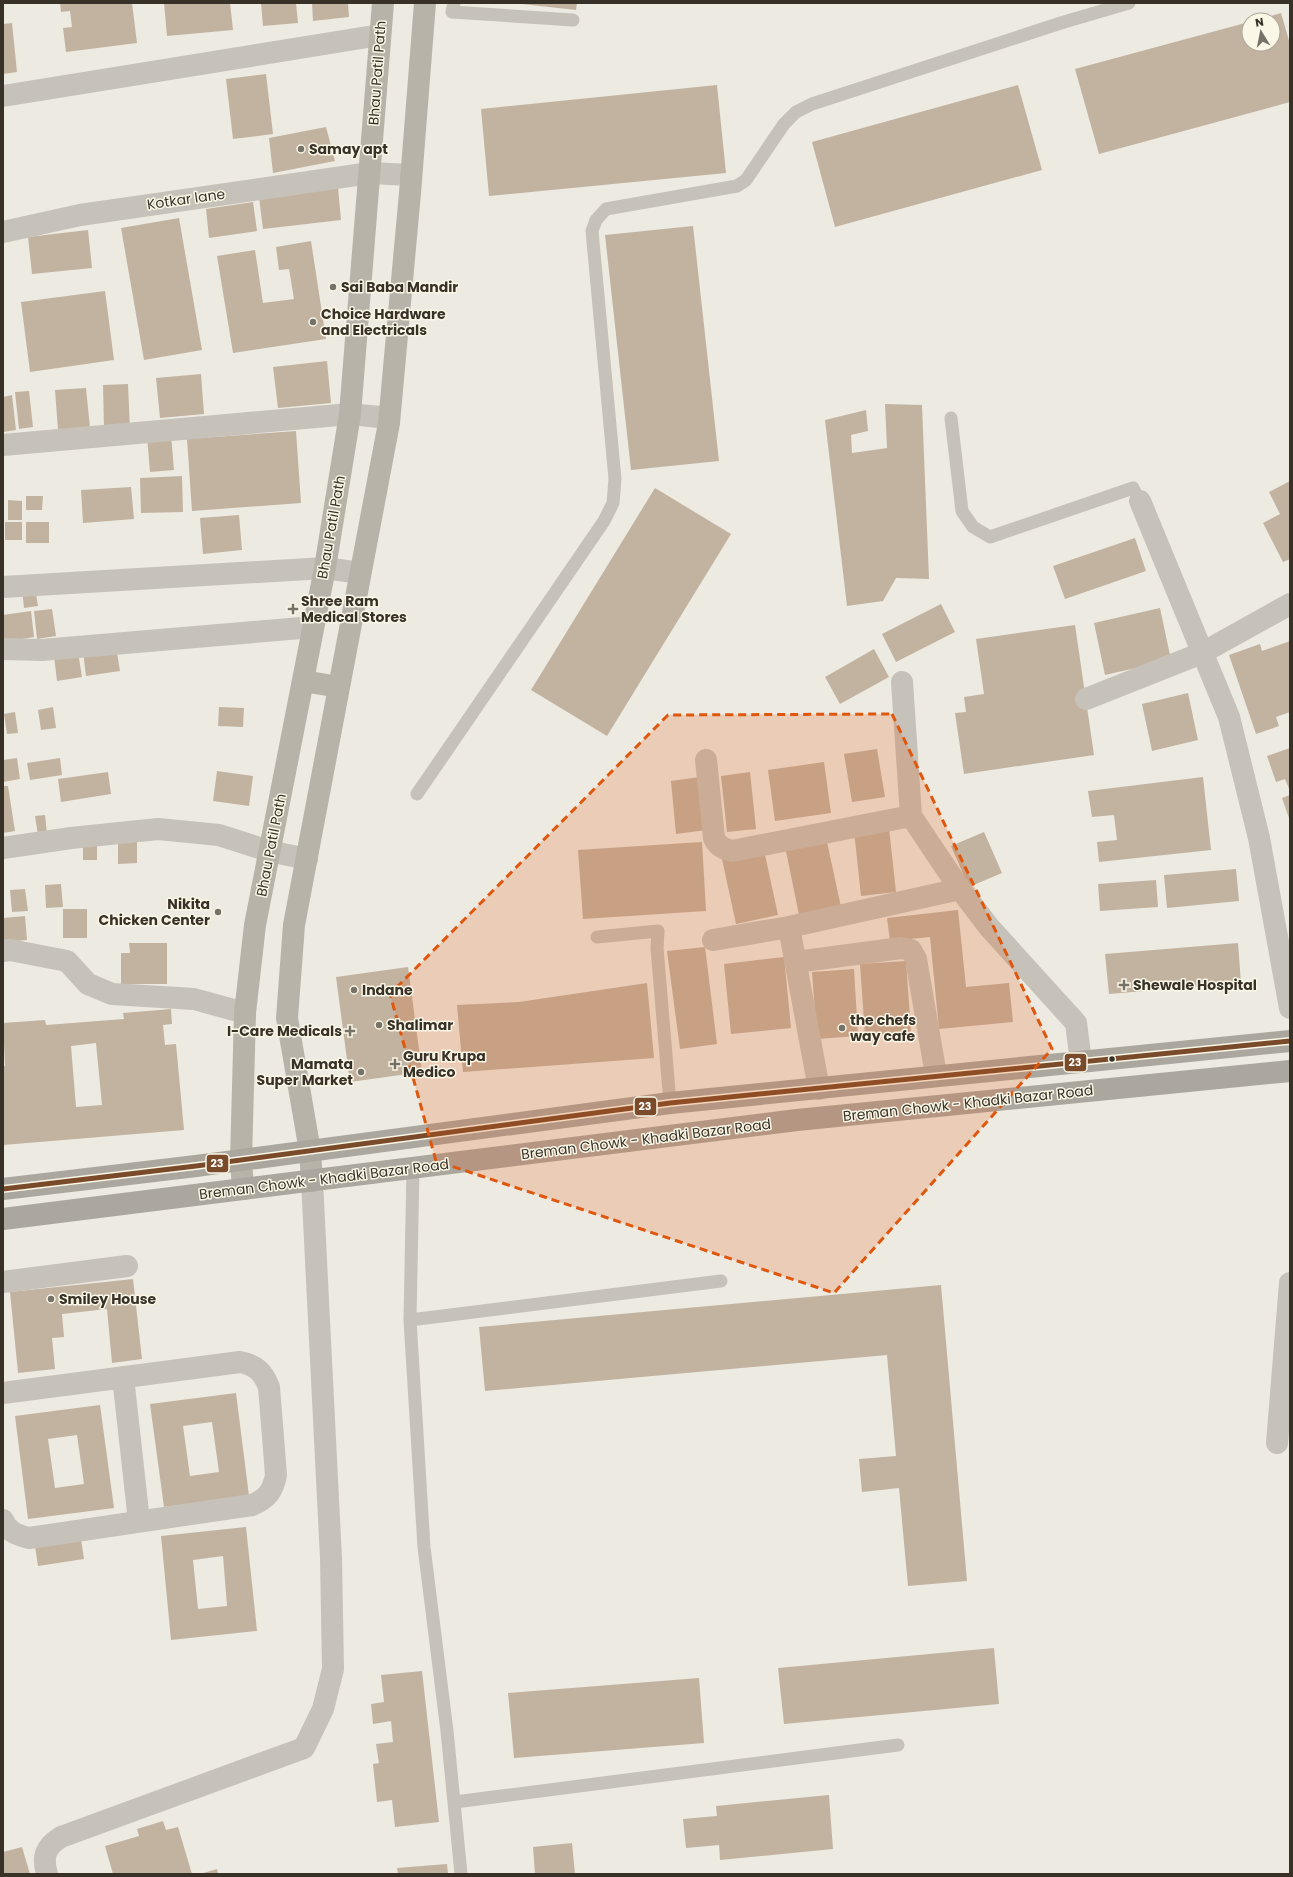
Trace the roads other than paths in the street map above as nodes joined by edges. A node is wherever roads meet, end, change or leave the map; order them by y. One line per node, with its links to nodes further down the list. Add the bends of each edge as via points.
1 (383, 3): 6 (main road, Bhau Patil Path)
2 (425, 3): 9 (main road)
3 (454, 3): 5 (lane, via 452,12)
4 (1122, 4): 28 (lane, via 812,104 796,112 784,124 746,180 737,186 606,209 600,214 592,231 615,480 613,503 604,521)
5 (573, 20)
6 (380, 35): 7 (street); 8 (main road, Bhau Patil Path)
7 (3, 96)
8 (370, 172): 9 (street, Kotkar lane); 10 (street, Kotkar lane, via 80,215); 11 (main road, Bhau Patil Path)
9 (411, 175): 12 (main road)
10 (3, 232)
11 (350, 414): 12 (street); 14 (street); 16 (main road, Bhau Patil Path)
12 (389, 418): 17 (main road)
13 (951, 418): 15 (lane, via 962,512 973,527 990,537 1132,488)
14 (3, 446)
15 (1140, 501): 22 (street)
16 (325, 568): 17 (street); 18 (street); 20 (main road, Bhau Patil Path)
17 (360, 573): 25 (main road)
18 (3, 587)
19 (1290, 604): 22 (street)
20 (313, 627): 21 (street, via 42,650); 23 (main road, Bhau Patil Path)
21 (3, 649)
22 (1202, 653): 26 (street); 39 (street, via 1229,717 1259,838)
23 (303, 681): 25 (main road); 31 (main road, Bhau Patil Path)
24 (902, 682): 29 (street)
25 (339, 687): 32 (main road)
26 (1086, 700)
27 (706, 760): 29 (street, via 714,838 720,847 726,850 732,851)
28 (417, 794)
29 (911, 816): 33 (street)
30 (3, 848): 31 (street, via 158,829 219,836)
31 (269, 851): 32 (street); 40 (main road, Bhau Patil Path, via 255,925)
32 (306, 859): 47 (main road, via 294,925 287,1018)
33 (960, 889): 34 (street); 42 (street, via 989,927 1076,1023)
34 (789, 926): 36 (street); 38 (street)
35 (597, 937): 46 (lane, via 658,931 657,948)
36 (713, 940)
37 (3, 951): 40 (street, via 10,950 68,961 88,984 112,994 194,999)
38 (796, 962): 44 (street, via 900,948 911,950 916,959); 45 (street)
39 (1290, 1008)
40 (244, 1014): 48 (main road, Bhau Patil Path)
41 (1290, 1041): 42 (main road, Breman Chowk - Khadki Bazar Road)
42 (1081, 1062): 44 (main road, Breman Chowk - Khadki Bazar Road)
43 (1290, 1071): 49 (main road, Breman Chowk - Khadki Bazar Road, via 797,1120)
44 (936, 1075): 45 (main road, Breman Chowk - Khadki Bazar Road)
45 (819, 1088): 46 (main road, Breman Chowk - Khadki Bazar Road)
46 (670, 1103): 47 (main road, Breman Chowk - Khadki Bazar Road)
47 (310, 1151): 48 (main road, Breman Chowk - Khadki Bazar Road); 50 (main road)
48 (241, 1160): 51 (main road, Breman Chowk - Khadki Bazar Road); 52 (main road, Bhau Patil Path)
49 (413, 1168): 50 (main road, Breman Chowk - Khadki Bazar Road); 58 (lane)
50 (312, 1181): 52 (main road, Breman Chowk - Khadki Bazar Road); 66 (street, via 331,1558 333,1668 323,1709 304,1748 57,1840 46,1849 44,1865)
51 (3, 1189)
52 (243, 1189): 53 (main road, Breman Chowk - Khadki Bazar Road)
53 (3, 1219)
54 (127, 1266): 56 (street)
55 (721, 1281): 58 (lane)
56 (3, 1282)
57 (1290, 1283): 61 (street)
58 (410, 1320): 65 (lane, via 424,1547)
59 (123, 1377): 60 (street); 63 (street); 63 (street, via 240,1362 259,1369 269,1387 276,1475 269,1495 252,1505)
60 (3, 1393)
61 (1277, 1443)
62 (3, 1520): 63 (street, via 11,1532 29,1538)
63 (139, 1521)
64 (898, 1745): 65 (lane)
65 (455, 1802): 67 (lane)
66 (47, 1874)
67 (461, 1874)

